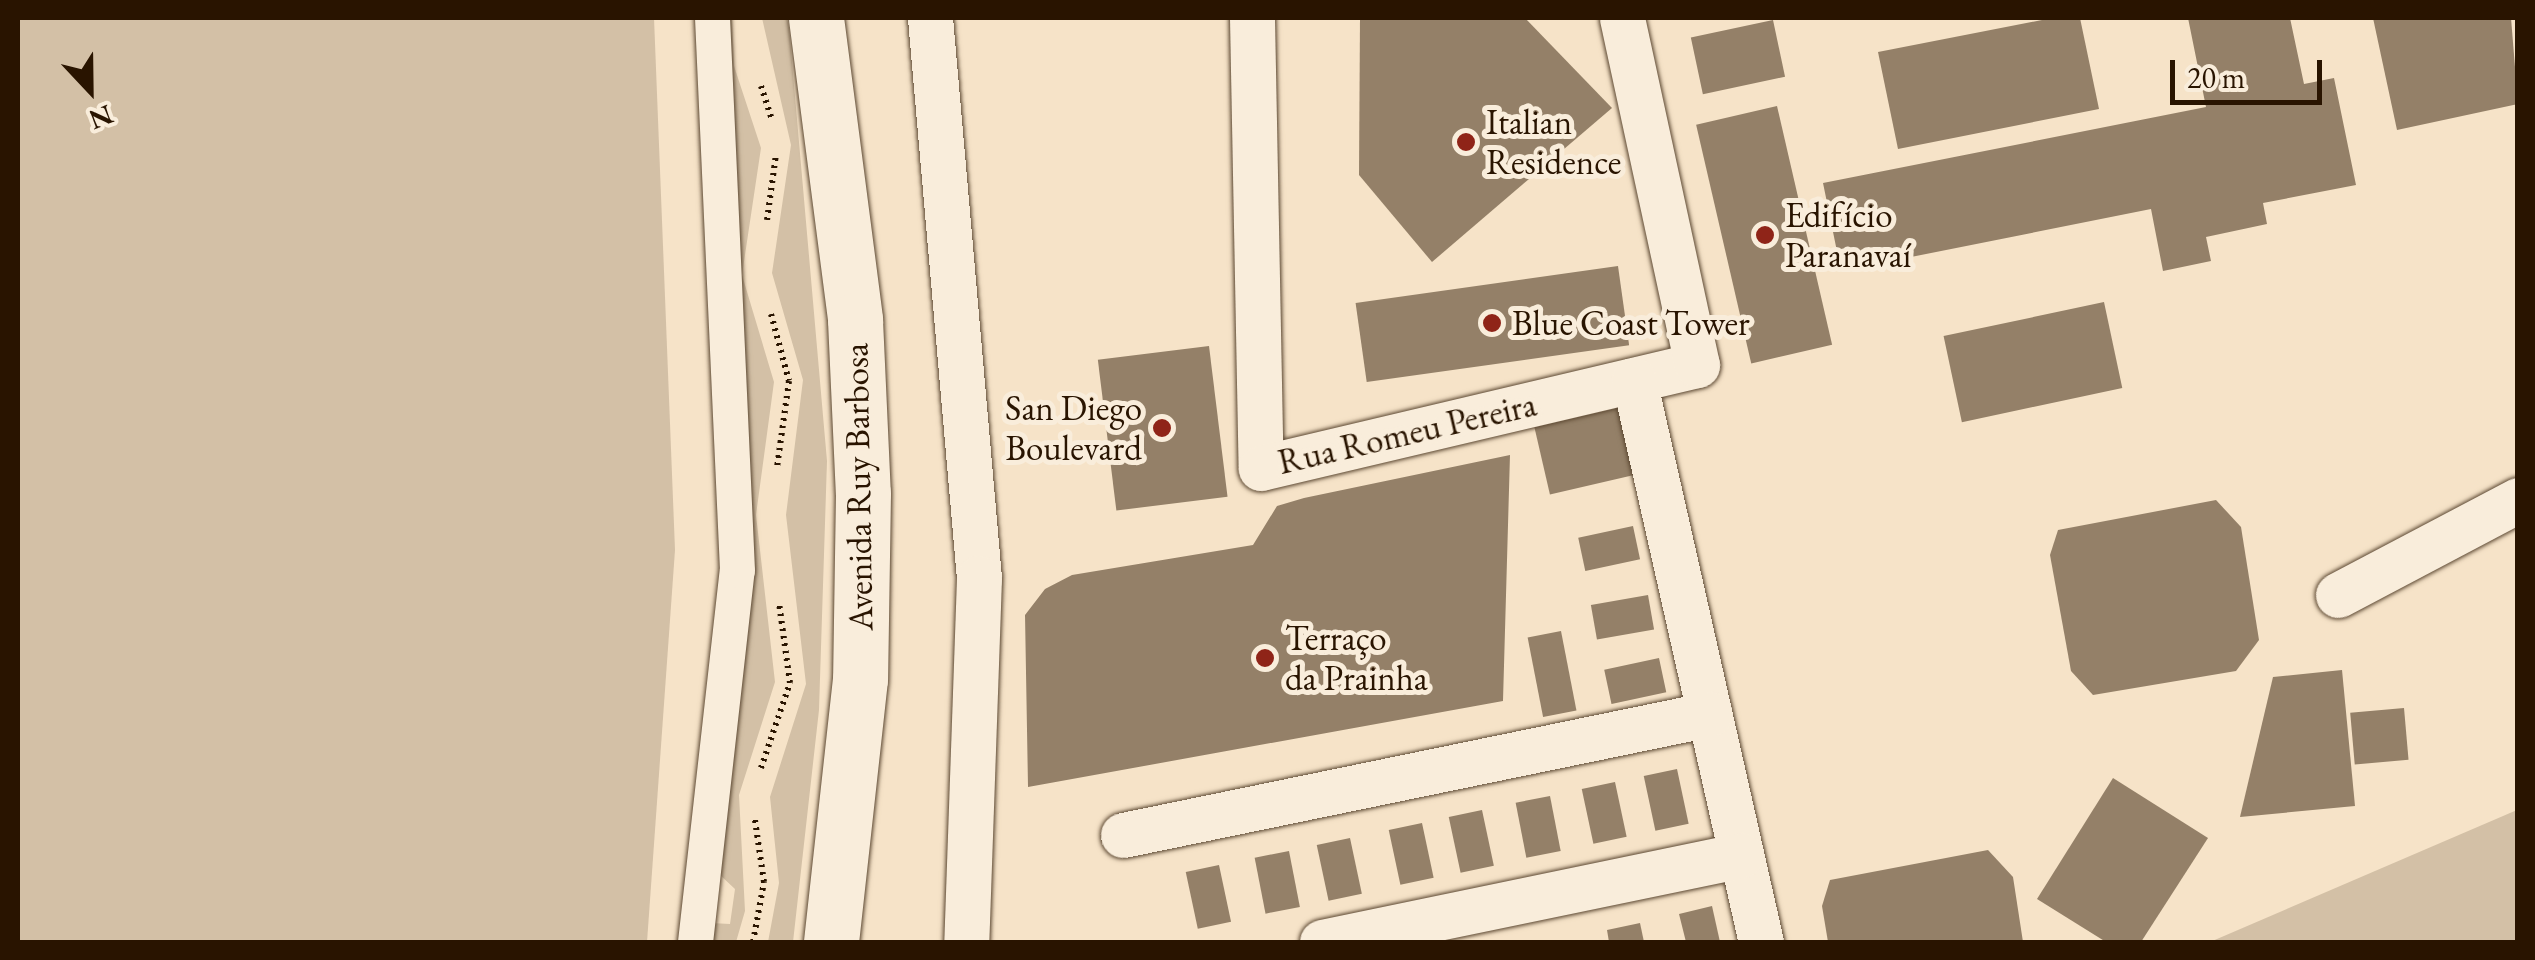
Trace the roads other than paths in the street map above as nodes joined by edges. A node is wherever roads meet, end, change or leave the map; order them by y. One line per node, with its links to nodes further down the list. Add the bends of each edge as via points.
1 (712, 18): 12 (street, via 737,570)
2 (930, 18): 14 (street, via 980,578)
3 (1252, 18): 6 (street, Rua Romeu Pereira, via 1262,468)
4 (1622, 18): 6 (street, Rua Romeu Pereira, via 1698,365)
5 (821, 22): 13 (main road, Avenida Ruy Barbosa, via 855,320 863,492 860,679)
6 (1634, 380): 9 (street)
7 (2518, 500): 8 (street)
8 (2338, 595)
9 (1710, 714): 10 (street); 11 (street)
10 (1122, 836)
11 (1741, 855): 15 (street); 16 (street)
12 (695, 942)
13 (831, 942)
14 (966, 942)
15 (1322, 942)
16 (1761, 942)

